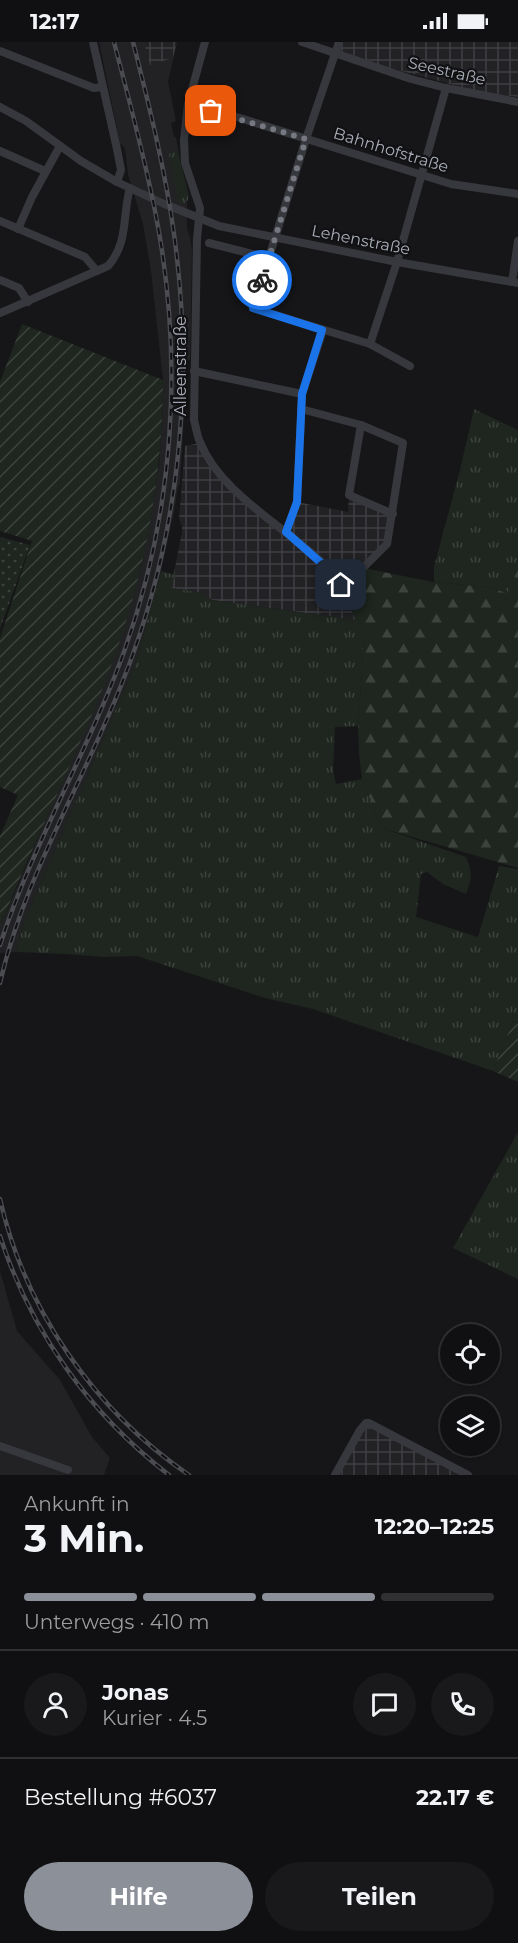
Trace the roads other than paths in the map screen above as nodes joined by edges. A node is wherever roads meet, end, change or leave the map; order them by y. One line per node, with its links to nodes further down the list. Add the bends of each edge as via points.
1 (93, 42): 7 (street)
2 (205, 42): 10 (street, Alleenstraße)
3 (302, 42): 6 (street, Seestraße)
4 (339, 42): 6 (street)
5 (0, 51): 7 (street, via 94,88)
6 (335, 53): 8 (street, Seestraße); 12 (street)
7 (103, 87): 17 (street, via 121,170)
8 (446, 88): 9 (street, Seestraße); 16 (street)
9 (518, 102)
10 (188, 104): 12 (street, Bahnhofstraße); 20 (street, Alleenstraße, via 184,154)
11 (0, 108): 13 (street, Lehenstraße)
12 (306, 139): 16 (street, Bahnhofstraße); 25 (street)
13 (60, 146): 15 (street); 17 (street, Lehenstraße)
14 (0, 152): 15 (street)
15 (45, 171): 24 (street)
16 (421, 176): 19 (street, Bahnhofstraße); 29 (street)
17 (117, 182): 18 (street, Lehenstraße)
18 (133, 189): 21 (street, Lehenstraße); 30 (street, via 116,257)
19 (518, 194)
20 (197, 195): 21 (street); 22 (street, Alleenstraße)
21 (187, 214): 22 (street, Lehenstraße)
22 (200, 219): 25 (street, Lehenstraße); 38 (street, Alleenstraße)
23 (0, 221): 24 (street)
24 (18, 229): 30 (street, via 85,257)
25 (274, 238): 28 (street); 29 (street, Lehenstraße)
26 (518, 241): 32 (street)
27 (209, 243): 28 (street)
28 (268, 258): 35 (street, via 253,308)
29 (397, 262): 32 (street, Lehenstraße); 36 (street)
30 (97, 271): 33 (street)
31 (0, 280): 33 (street, via 19,288)
32 (515, 283)
33 (28, 302): 34 (street)
34 (0, 313)
35 (322, 330): 36 (street); 39 (street)
36 (370, 344): 37 (street)
37 (410, 366)
38 (194, 371): 39 (street); 43 (street, Alleenstraße, via 195,420 200,443 231,486)
39 (302, 394): 40 (street)
40 (301, 409): 41 (street); 43 (street, via 297,502)
41 (361, 425): 42 (street, via 403,444); 42 (street, via 349,495)
42 (393, 514): 43 (street, Alleenstraße, via 386,547 341,585 336,576)
43 (286, 532)
44 (0, 1446): 45 (street)
45 (68, 1470)
46 (335, 1475): 47 (street, via 364,1425 369,1423)
47 (468, 1475)

